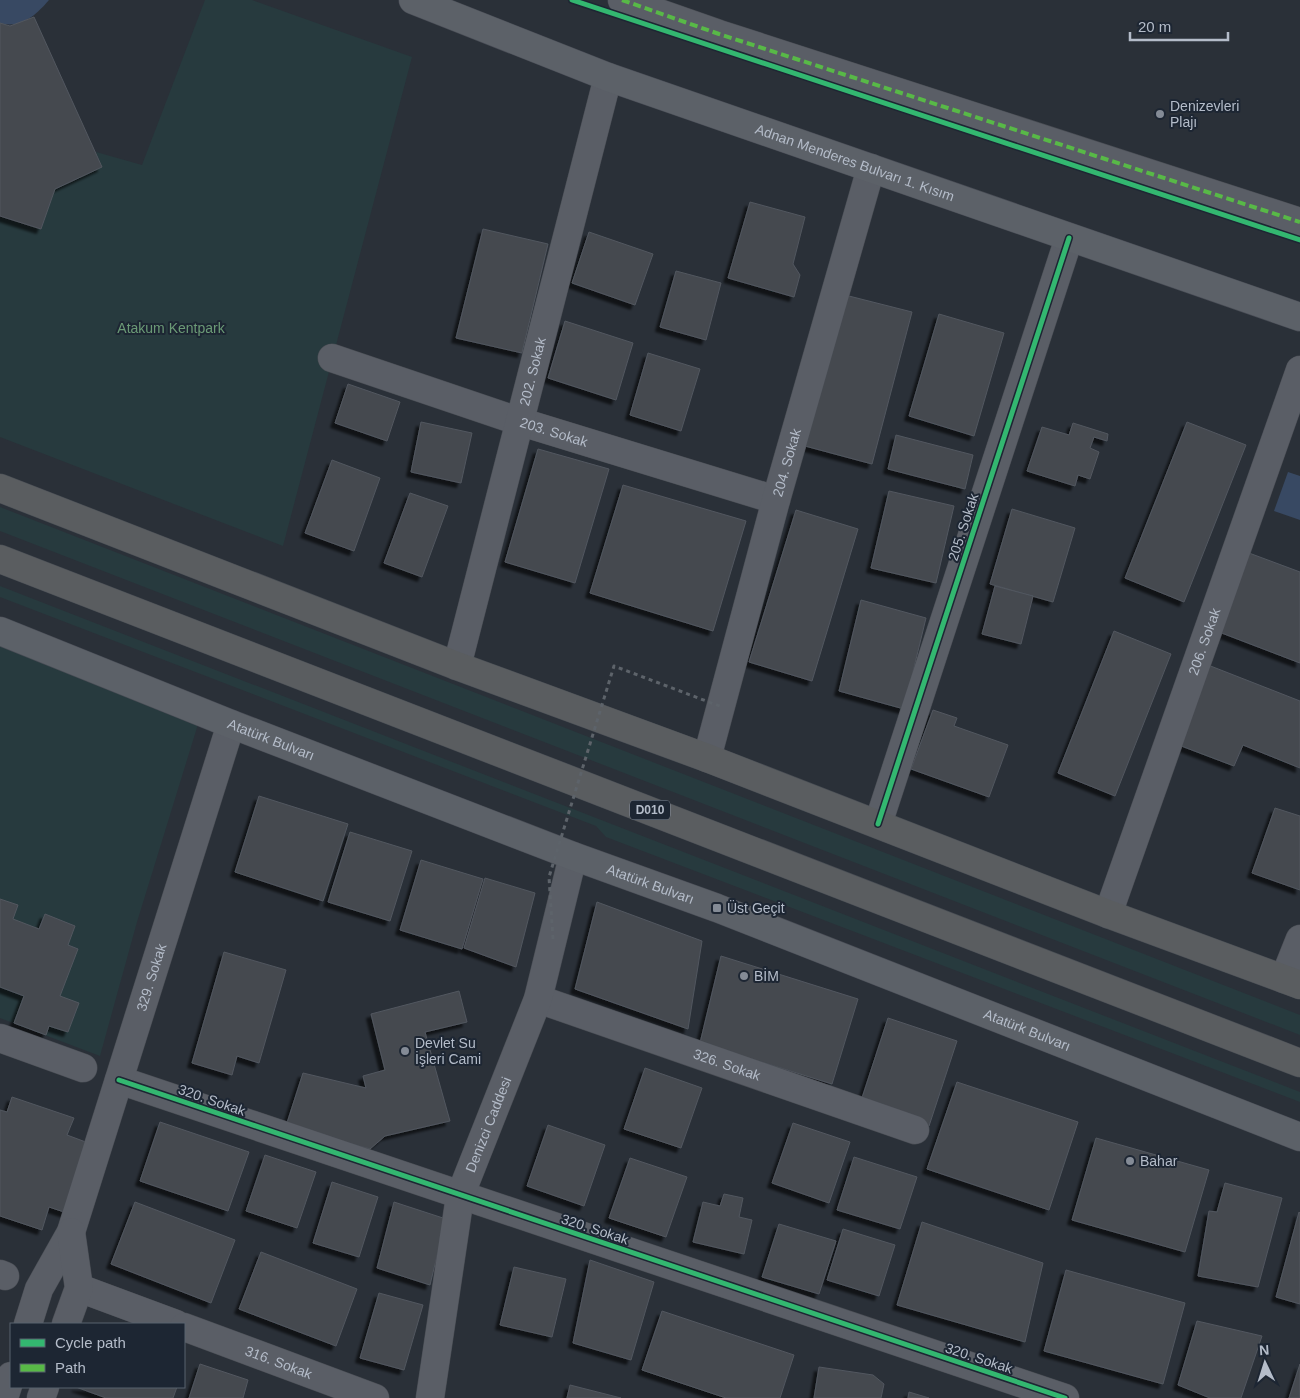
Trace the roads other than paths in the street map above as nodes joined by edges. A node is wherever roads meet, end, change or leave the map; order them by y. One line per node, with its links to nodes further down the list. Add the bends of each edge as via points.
1 (413, 0): 3 (main road, Adnan Menderes Bulvarı 1. Kısım)
2 (622, 0): 5 (street)
3 (608, 77): 4 (main road, Adnan Menderes Bulvarı 1. Kısım); 10 (street, 202. Sokak)
4 (872, 168): 6 (main road, Adnan Menderes Bulvarı 1. Kısım); 12 (street, 204. Sokak)
5 (1300, 222)
6 (1069, 238): 7 (main road, Adnan Menderes Bulvarı 1. Kısım); 18 (street, 205. Sokak)
7 (1300, 317)
8 (332, 358): 10 (street, 203. Sokak)
9 (1300, 370): 20 (street, 206. Sokak)
10 (518, 421): 12 (street, 203. Sokak); 15 (street, 202. Sokak)
11 (0, 488): 15 (highway)
12 (776, 500): 17 (street, 204. Sokak)
13 (0, 559): 25 (highway, D010)
14 (0, 630): 16 (main road, Atatürk Bulvarı)
15 (458, 666): 17 (highway)
16 (231, 724): 19 (main road, Atatürk Bulvarı); 27 (street, 329. Sokak)
17 (707, 758): 18 (highway)
18 (878, 824): 20 (highway)
19 (573, 856): 23 (street, Denizci Caddesi); 29 (main road, Atatürk Bulvarı, via 717,908)
20 (1108, 914): 22 (highway)
21 (1300, 939): 22 (street)
22 (1292, 982)
23 (538, 999): 28 (street, 326. Sokak); 30 (street, Denizci Caddesi)
24 (0, 1038): 26 (street)
25 (1300, 1063)
26 (83, 1068)
27 (119, 1080): 30 (street, 320. Sokak); 31 (street, 329. Sokak)
28 (915, 1130)
29 (1300, 1137)
30 (460, 1196): 40 (street, Denizci Caddesi); 41 (street, 320. Sokak)
31 (71, 1232): 32 (street, 329. Sokak); 33 (street, 329. Sokak, via 39,1289)
32 (78, 1288): 34 (street, 329. Sokak); 35 (street)
33 (28, 1323)
34 (66, 1323)
35 (173, 1323)
36 (185, 1327): 39 (street, 316. Sokak)
37 (10, 1379): 38 (street)
38 (4, 1398)
39 (375, 1398)
40 (430, 1398)
41 (1065, 1398)

